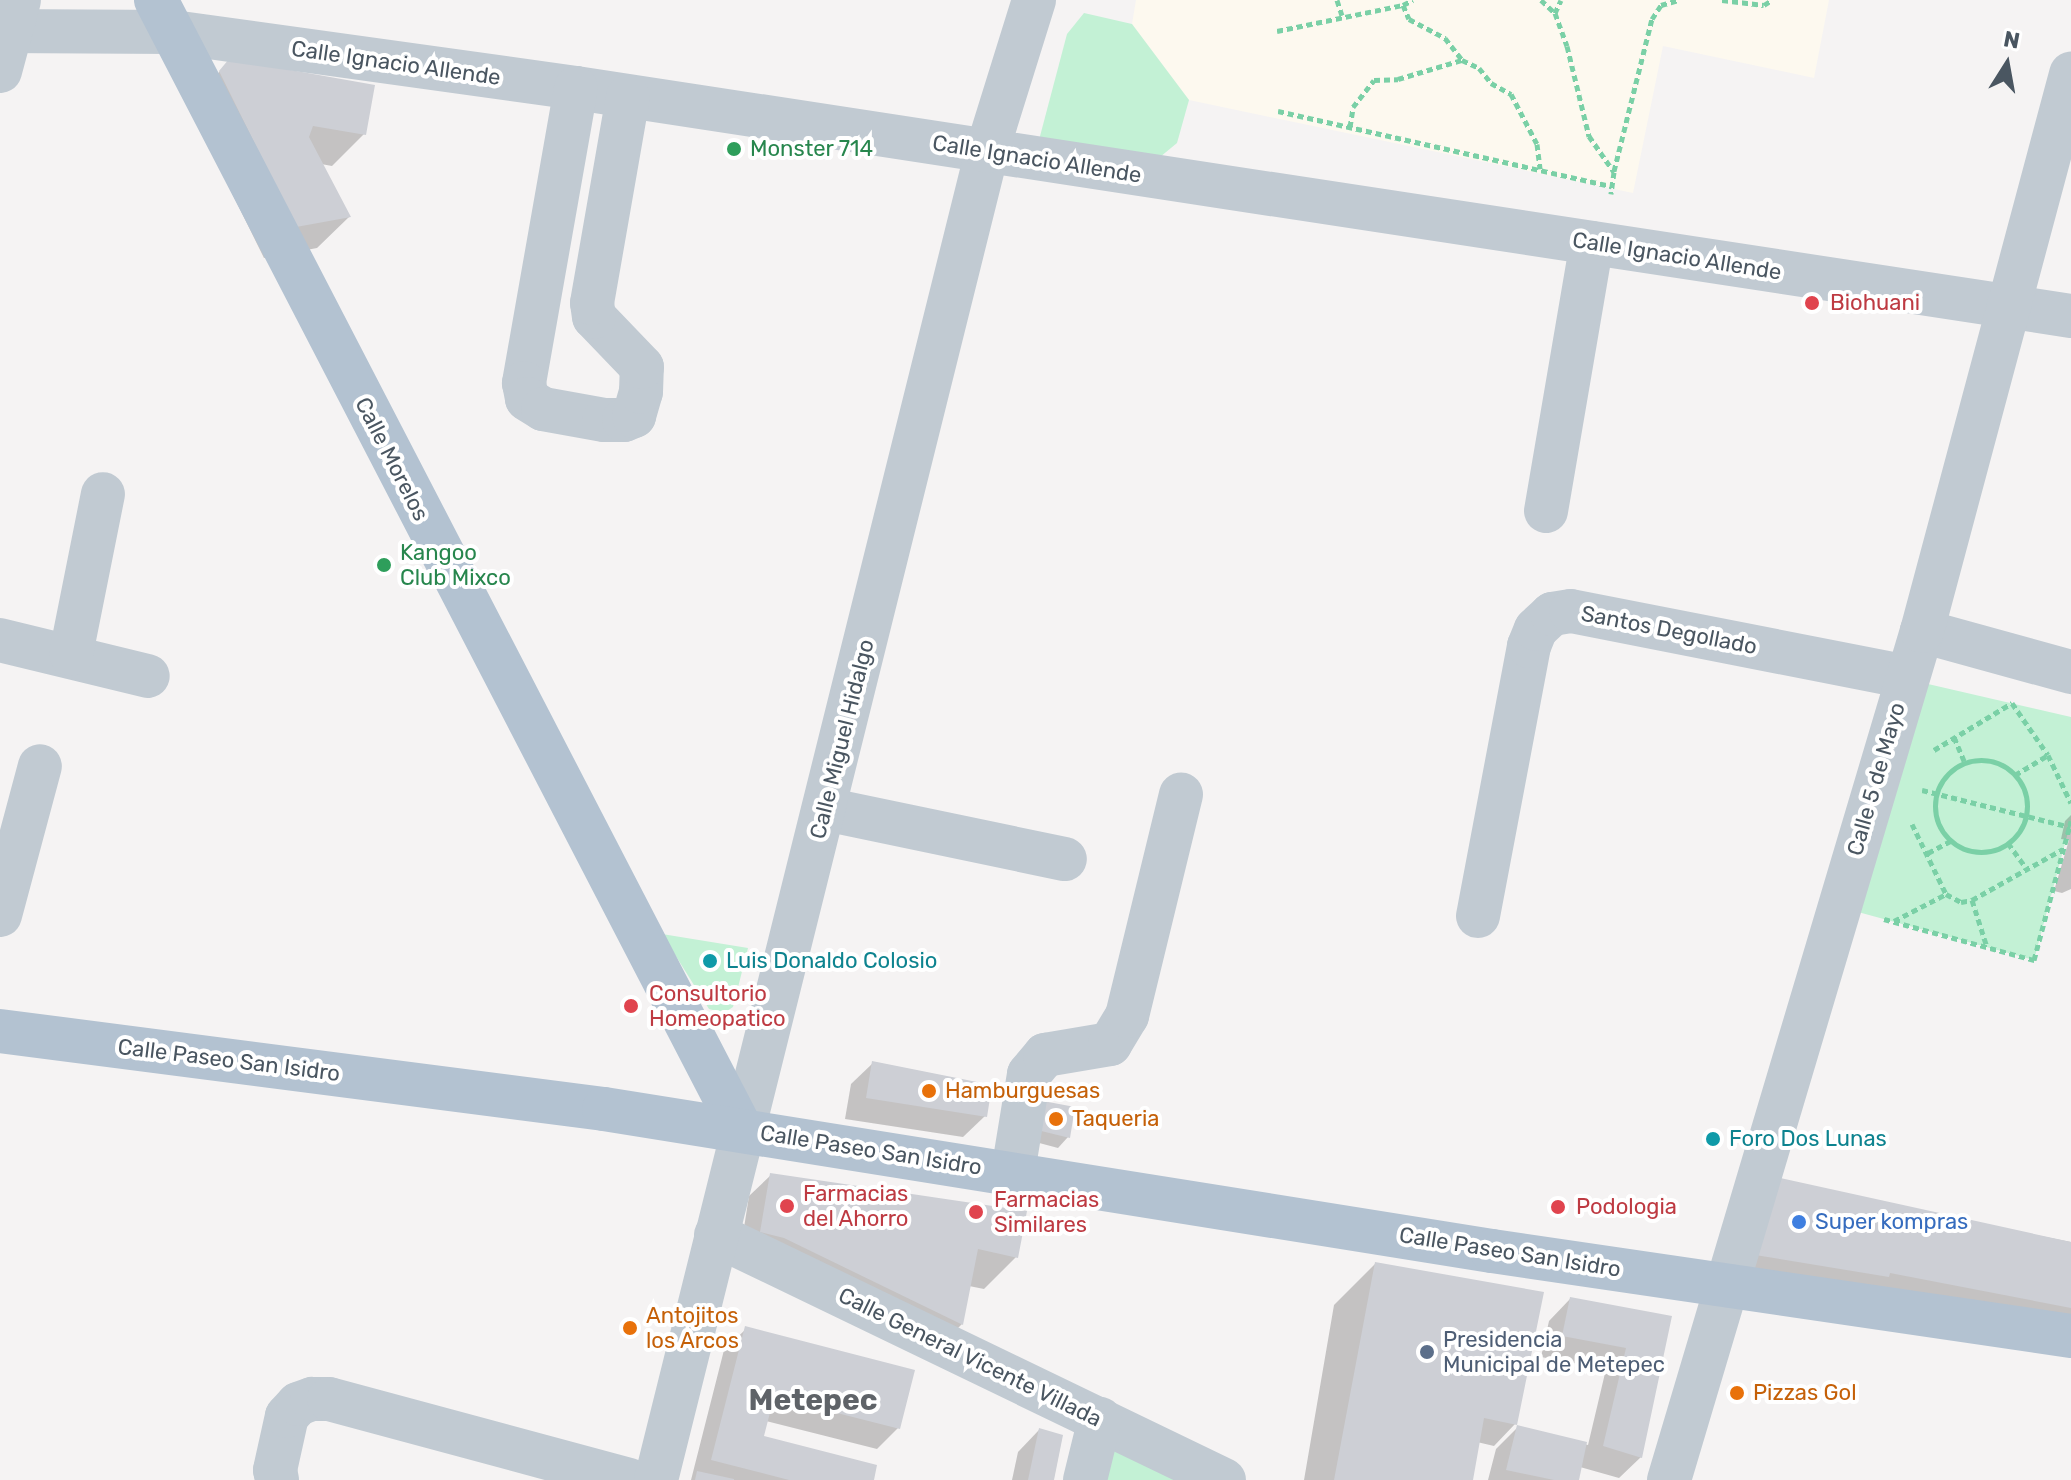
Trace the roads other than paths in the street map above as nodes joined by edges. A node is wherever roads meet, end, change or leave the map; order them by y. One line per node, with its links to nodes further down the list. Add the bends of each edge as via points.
1 (1034, 0): 7 (street, Calle Miguel Hidalgo)
2 (164, 16): 3 (street, Calle Ignacio Allende); 5 (street, Calle Ignacio Allende); 26 (main road, Calle Morelos)
3 (7, 34)
4 (2071, 74): 9 (street, Calle 5 de Mayo)
5 (576, 88): 6 (street, Calle Ignacio Allende); 6 (street, via 524,383 527,399 543,409 604,420 634,416 641,392 642,367 594,317 592,303)
6 (628, 97): 7 (street, Calle Ignacio Allende)
7 (987, 151): 8 (street, Calle Ignacio Allende); 21 (street, Calle Miguel Hidalgo)
8 (1592, 243): 9 (street, Calle Ignacio Allende); 12 (street)
9 (2010, 307): 10 (street, Calle Ignacio Allende); 13 (street, Calle 5 de Mayo)
10 (2071, 316)
11 (103, 494): 15 (street)
12 (1546, 511)
13 (1922, 631): 16 (street); 18 (street, Calle 5 de Mayo)
14 (0, 640): 15 (street)
15 (71, 654): 17 (street)
16 (2071, 672)
17 (148, 676)
18 (1906, 677): 24 (street, Santos Degollado, via 1571,611 1552,614 1536,629 1529,646); 29 (street, Calle 5 de Mayo)
19 (40, 766): 23 (street)
20 (1181, 795): 27 (street, via 1127,1016 1110,1044 1045,1055 1029,1074)
21 (825, 809): 22 (street); 26 (street, Calle Miguel Hidalgo)
22 (1065, 859)
23 (0, 915)
24 (1478, 916)
25 (0, 1031): 26 (main road, Calle Paseo San Isidro)
26 (741, 1129): 27 (main road, Calle Paseo San Isidro); 28 (street, Calle Miguel Hidalgo)
27 (1013, 1172): 29 (main road, Calle Paseo San Isidro)
28 (716, 1235): 31 (street, Calle General Vicente Villada); 34 (street, Calle Miguel Hidalgo)
29 (1730, 1285): 30 (main road, Calle Paseo San Isidro); 37 (street, Calle 5 de Mayo)
30 (2071, 1336)
31 (1100, 1419): 35 (street); 36 (street, Calle General Vicente Villada)
32 (277, 1480): 33 (street, via 287,1416 298,1404 329,1399)
33 (629, 1480)
34 (656, 1480)
35 (1085, 1480)
36 (1224, 1480)
37 (1669, 1480)

